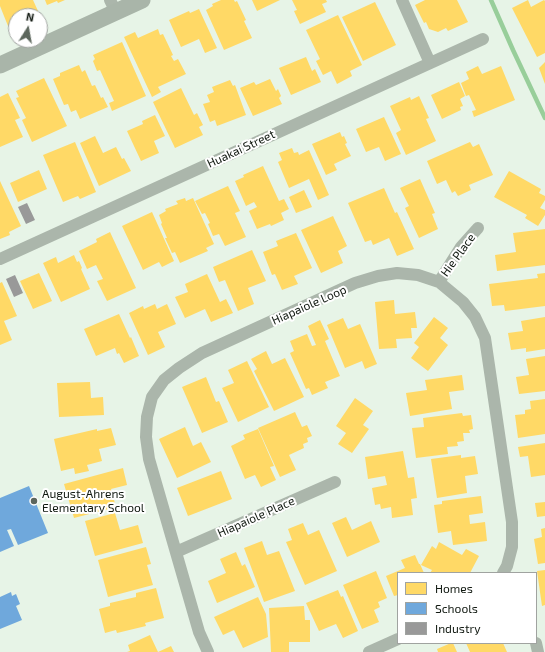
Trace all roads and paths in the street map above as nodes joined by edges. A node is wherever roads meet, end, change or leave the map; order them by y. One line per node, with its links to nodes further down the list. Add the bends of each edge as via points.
1 (142, 0): 3 (street)
2 (402, 0): 5 (street)
3 (113, 6): 6 (street)
4 (483, 39): 5 (street, Huakai Street)
5 (430, 63): 8 (street, Huakai Street)
6 (0, 65)
7 (478, 228): 9 (street, Hie Place, via 461,247)
8 (0, 259)
9 (439, 282): 11 (street, Hiapaiole Loop, via 418,275 397,273 355,283 202,353 164,380 152,397 146,437 149,459); 12 (street, Hiapaiole Loop, via 463,302 475,317 485,338 512,522 512,546)
10 (335, 482): 11 (street, Hiapaiole Place)
11 (176, 552): 14 (street, Hiapaiole Loop, via 199,632)
12 (504, 572)
13 (397, 639): 15 (street)
14 (208, 652)
15 (369, 652)

